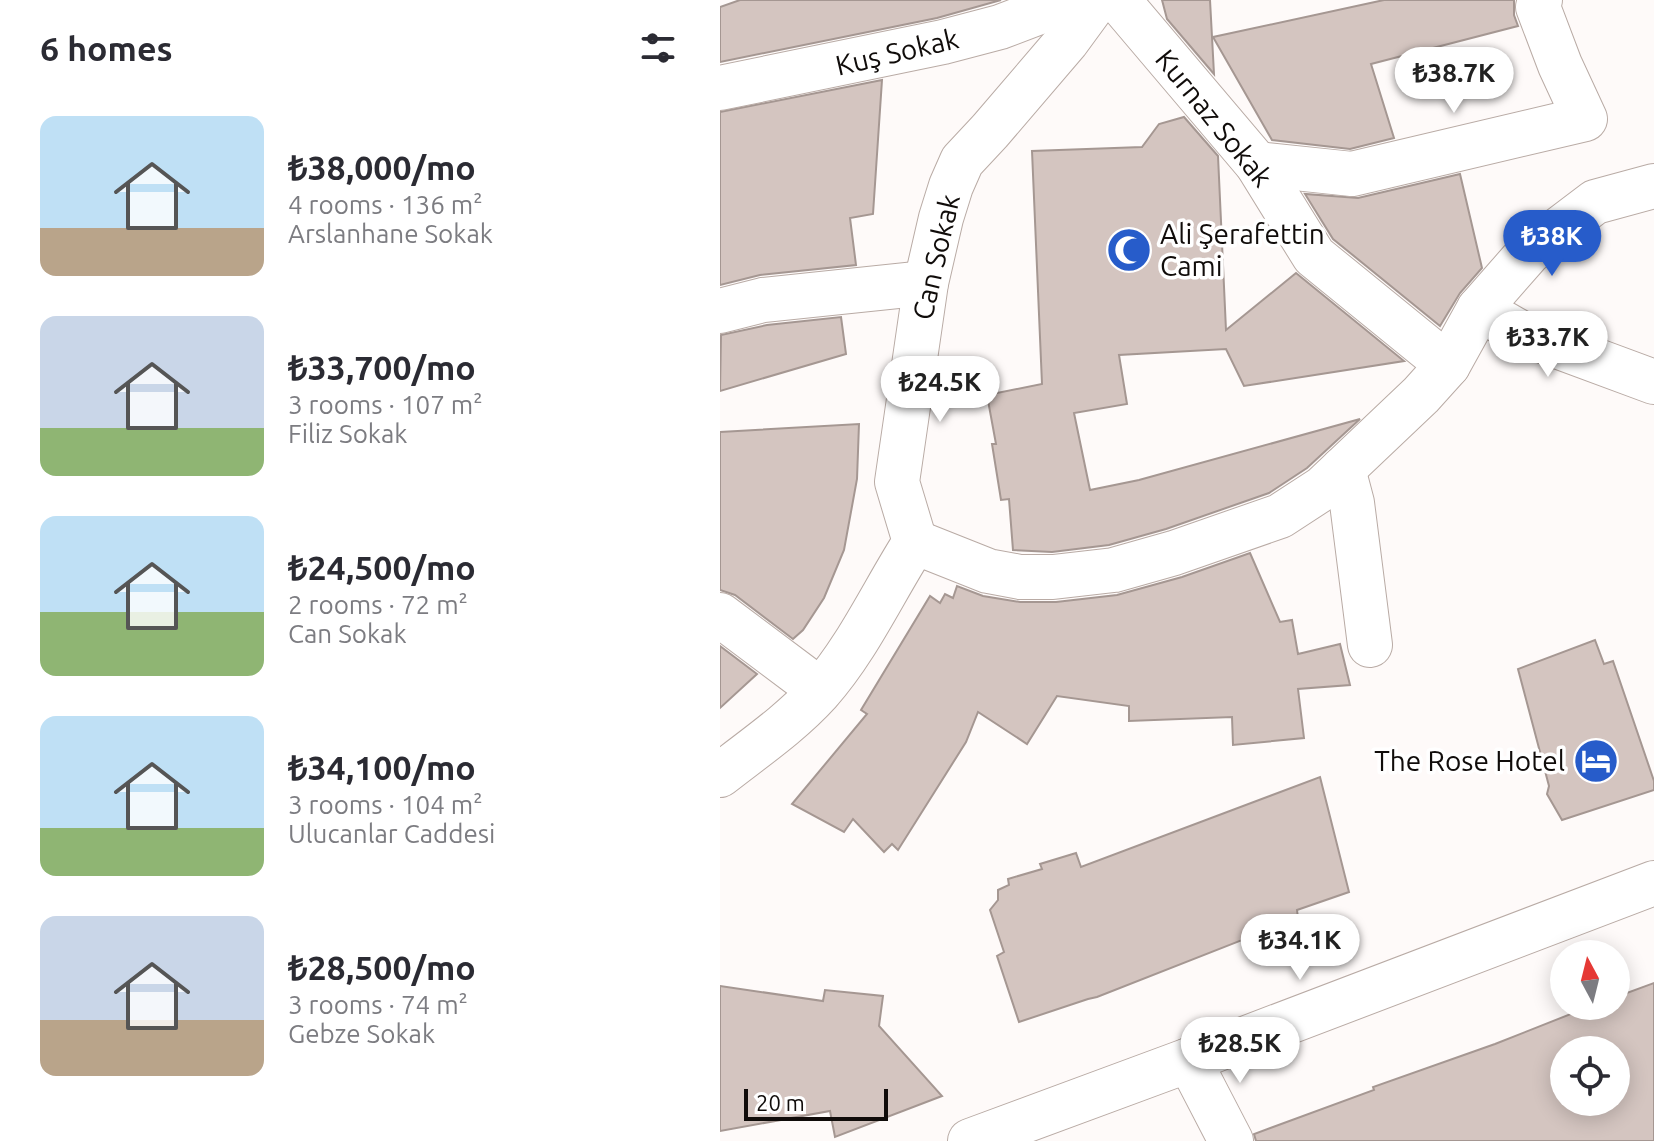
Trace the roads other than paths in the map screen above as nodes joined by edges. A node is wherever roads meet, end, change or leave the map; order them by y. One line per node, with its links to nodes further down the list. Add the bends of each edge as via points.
1 (1071, 0): 5 (street, Kuş Sokak, via 943,42)
2 (1097, 0): 8 (street, Can Sokak, via 962,161 941,218)
3 (1118, 0): 6 (street, Kurnaz Sokak)
4 (1540, 0): 6 (street, via 1538,7 1585,119 1352,174)
5 (720, 88)
6 (1257, 164): 11 (street, Kurnaz Sokak, via 1314,256)
7 (1654, 186): 9 (street, via 1595,202 1529,252)
8 (926, 283): 10 (street, via 763,300); 14 (street, Can Sokak, via 897,482)
9 (1479, 309): 11 (street); 12 (street, via 1519,332)
10 (720, 311)
11 (1448, 365): 13 (street)
12 (1654, 382)
13 (1343, 469): 14 (street, via 1280,516 1114,570 1020,577 988,571); 16 (street)
14 (915, 542): 17 (street)
15 (720, 615): 17 (street)
16 (1370, 645)
17 (820, 690): 18 (street)
18 (720, 775)
19 (1654, 883): 20 (street)
20 (1189, 1060): 21 (street); 22 (street)
21 (970, 1141)
22 (1231, 1141)

